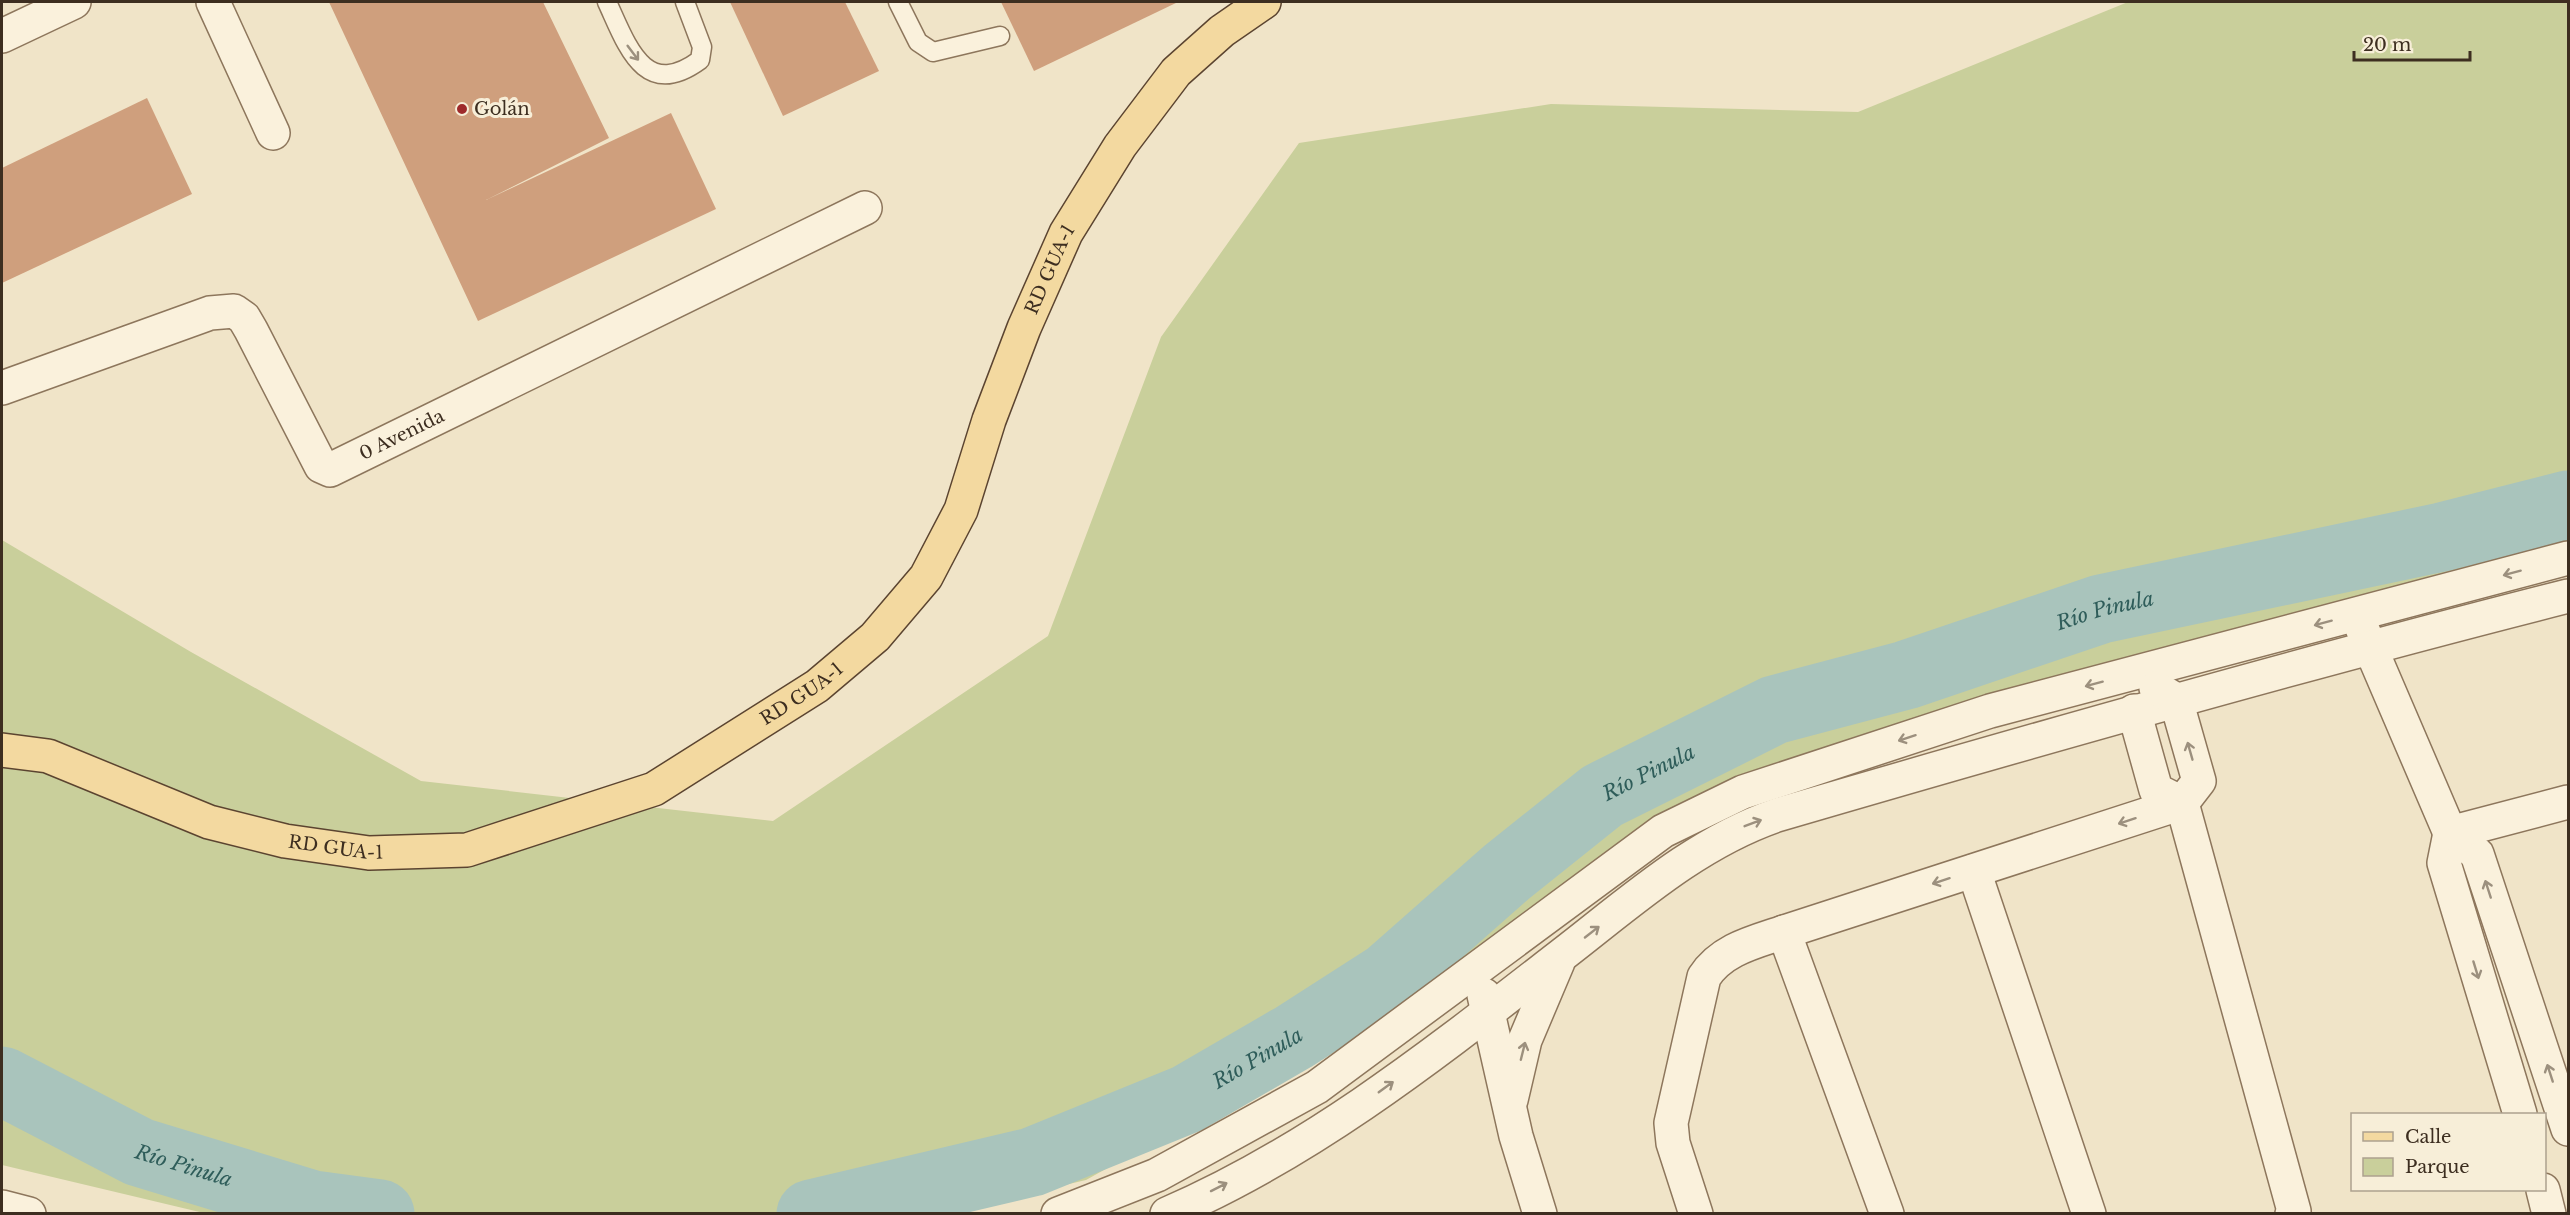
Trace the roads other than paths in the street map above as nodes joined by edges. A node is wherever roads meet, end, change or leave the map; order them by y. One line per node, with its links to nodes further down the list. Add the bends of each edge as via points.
1 (74, 2): 7 (street)
2 (213, 2): 9 (street)
3 (607, 2): 4 (lane, one-way to 4, via 627,45 644,68 666,76 700,60 702,47)
4 (685, 2)
5 (898, 2): 8 (lane, via 918,42 933,52)
6 (1264, 2): 19 (main road, RD GUA-1, via 1222,31 1176,72 1120,146 1066,233 1020,338 961,510 926,577 875,637 817,686 654,789 467,850 369,854 285,841 209,822 48,756)
7 (2, 36)
8 (1000, 36)
9 (273, 133)
10 (865, 208): 11 (street, 0 Avenida, via 330,470 321,465 251,330 234,311 210,313)
11 (2, 388)
12 (2568, 558): 14 (street, one-way to 14)
13 (2568, 596): 15 (street)
14 (2356, 614): 15 (street); 16 (street, one-way to 16)
15 (2370, 646): 17 (street); 22 (street)
16 (2130, 675): 17 (street); 26 (street, one-way to 26, via 1990,711 1726,800 1663,831)
17 (2176, 700): 18 (street); 21 (street, one-way to 17, via 2199,781)
18 (2134, 711): 21 (street, via 2156,790); 25 (street, one-way to 18, via 1686,859 1740,829)
19 (2, 750)
20 (2568, 802): 22 (street)
21 (2182, 803): 23 (street, one-way to 23); 40 (street)
22 (2450, 833): 29 (street, one-way to 29, via 2444,863); 30 (street, one-way to 22, via 2477,854)
23 (1974, 871): 24 (street, one-way to 24); 39 (street)
24 (1784, 932): 37 (street, via 1736,949 1711,965 1704,977 1671,1110 1673,1143); 38 (street)
25 (1560, 957): 27 (street); 28 (street, one-way to 25, via 1525,1040)
26 (1479, 969): 27 (street); 34 (street, via 1317,1087 1157,1175)
27 (1487, 1013): 28 (street); 35 (street, one-way to 27, via 1341,1119)
28 (1509, 1108): 36 (street)
29 (2520, 1113)
30 (2568, 1129)
31 (2542, 1191): 41 (street)
32 (2, 1207): 33 (street)
33 (29, 1214)
34 (1058, 1214)
35 (1167, 1214)
36 (1540, 1214)
37 (1696, 1214)
38 (1887, 1214)
39 (2089, 1214)
40 (2292, 1214)
41 (2549, 1214)

